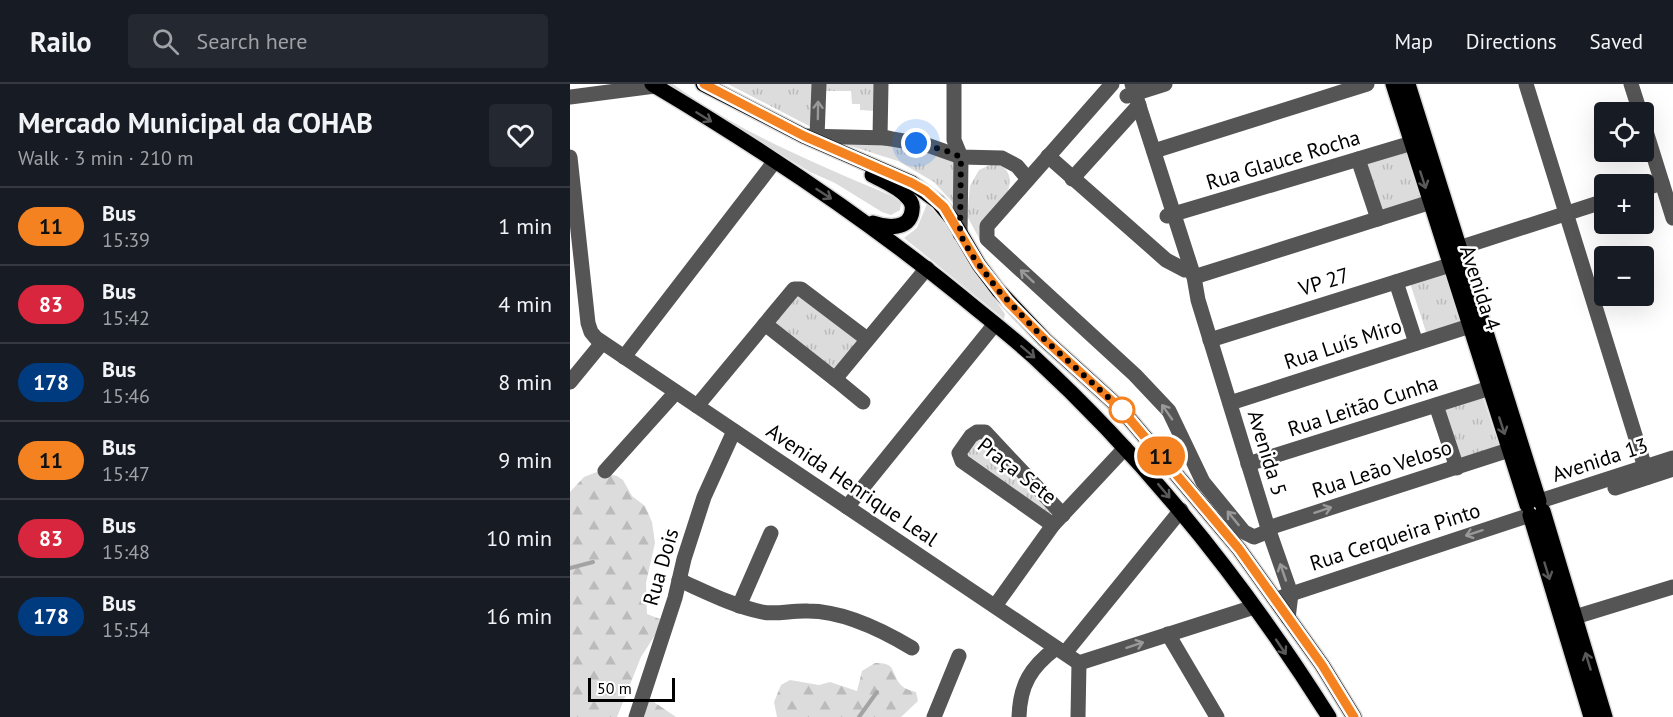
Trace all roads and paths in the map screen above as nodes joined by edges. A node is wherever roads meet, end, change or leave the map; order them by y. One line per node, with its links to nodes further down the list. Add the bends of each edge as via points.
1 (704, 84): 18 (main road)
2 (819, 84): 18 (street, one-way to 2)
3 (881, 84): 19 (street)
4 (954, 84): 20 (street)
5 (1112, 84): 23 (street)
6 (1165, 84): 14 (street)
7 (1367, 84): 13 (street)
8 (1393, 84): 17 (main road, Avenida 4)
9 (1408, 84): 17 (main road, Avenida 4)
10 (1526, 84): 36 (street)
11 (1631, 84): 16 (street)
12 (653, 85): 15 (street); 28 (main road, one-way to 28)
13 (1336, 89): 22 (street)
14 (1131, 96): 22 (street, Avenida 5); 30 (street); 37 (street, Avenida 5)
15 (570, 97)
16 (1637, 102)
17 (1407, 104): 21 (main road, Avenida 4); 40 (main road, Avenida 4)
18 (811, 137): 19 (street); 35 (main road, via 899,190 912,206 907,222 893,227); 41 (main road, via 919,187 944,207)
19 (880, 137): 20 (street); 25 (street, via 927,145)
20 (954, 140): 25 (street)
21 (1412, 143): 27 (street, Rua Glauce Rocha); 33 (main road, Avenida 4, one-way to 33)
22 (1154, 151): 37 (street, Avenida 5)
23 (1048, 156): 29 (street); 30 (street)
24 (570, 157): 43 (street, Avenida Henrique Leal)
25 (961, 157): 29 (street, via 1002,158 1017,166); 41 (street)
26 (1654, 157): 31 (street)
27 (1358, 159): 37 (street, Rua Glauce Rocha); 39 (street)
28 (775, 161): 35 (main road, one-way to 35); 56 (street)
29 (1028, 179): 74 (street, one-way to 29, via 1168,411 1135,375 987,239 987,226)
30 (1072, 179): 46 (street, via 1166,260)
31 (1662, 183): 32 (street); 38 (street)
32 (1654, 186)
33 (1431, 202): 39 (street); 40 (main road, Avenida 4)
34 (1594, 205): 36 (street)
35 (850, 211): 45 (main road)
36 (1567, 214): 42 (street); 73 (street)
37 (1170, 215): 46 (street, Avenida 5)
38 (1673, 218)
39 (1378, 219): 46 (street)
40 (1446, 226): 42 (main road, Avenida 4); 44 (main road, Avenida 4)
41 (960, 234): 75 (main road, via 1008,302 1122,410)
42 (1460, 248): 55 (main road, Avenida 4)
43 (575, 256): 53 (street, Avenida Henrique Leal, via 591,332)
44 (1450, 265): 47 (street, VP 27); 50 (main road, Avenida 4)
45 (927, 268): 49 (main road); 51 (street)
46 (1189, 273): 52 (street, Avenida 5)
47 (1396, 282): 52 (street, VP 27); 54 (street)
48 (765, 324): 51 (street, via 797,288); 58 (street); 64 (street)
49 (995, 324): 66 (main road, one-way to 66, via 1033,356); 76 (street)
50 (1470, 326): 54 (street, Rua Luís Miro); 55 (main road, Avenida 4)
51 (867, 339): 58 (street)
52 (1210, 340): 62 (street, Avenida 5)
53 (602, 343): 56 (street, Avenida Henrique Leal); 57 (street)
54 (1416, 343): 62 (street, Rua Luís Miro)
55 (1486, 356): 59 (main road, Avenida 4); 77 (main road, Avenida 4)
56 (624, 357): 60 (street, Avenida Henrique Leal)
57 (572, 378)
58 (835, 379): 61 (street)
59 (1490, 388): 63 (street, Rua Leitão Cunha); 67 (main road, Avenida 4, one-way to 67)
60 (672, 397): 64 (street, Avenida Henrique Leal); 72 (street)
61 (863, 402)
62 (1230, 403): 69 (street, Avenida 5)
63 (1436, 405): 69 (street, Rua Leitão Cunha); 70 (street)
64 (697, 406): 65 (street, Avenida Henrique Leal)
65 (734, 431): 76 (street, Avenida Henrique Leal); 82 (street, Rua Dois, via 704,497)
66 (1125, 448): 78 (main road, one-way to 78); 79 (street)
67 (1509, 450): 70 (street, Rua Leão Veloso); 77 (main road, Avenida 4)
68 (1673, 458): 73 (street, Avenida 13)
69 (1248, 464): 80 (street, Avenida 5)
70 (1456, 468): 80 (street, Rua Leão Veloso, one-way to 70)
71 (1673, 469): 73 (street, Avenida 13)
72 (605, 471)
73 (1646, 472): 77 (street, Avenida 13)
74 (1203, 482): 75 (street); 80 (street, Rua Leão Veloso, one-way to 74, via 1254,537 1244,532)
75 (1191, 493): 85 (main road, via 1239,549)
76 (847, 507): 87 (street, Avenida Henrique Leal)
77 (1536, 508): 84 (street, Rua Cerqueira Pinto, one-way to 84); 89 (main road, Avenida 4); 103 (main road, Avenida 4, one-way to 103)
78 (1181, 510): 88 (main road); 93 (street)
79 (1058, 520): 79 (street, Praça Sete, via 985,432 971,436 959,453 962,461); 87 (street)
80 (1268, 528): 84 (street, Avenida 5, one-way to 80)
81 (771, 533): 86 (street)
82 (679, 580): 86 (street); 96 (street, Rua Dois)
83 (1673, 587): 89 (street)
84 (1291, 594): 85 (street, Rua Cerqueira Pinto); 90 (street, Avenida 5)
85 (1274, 600): 90 (main road)
86 (740, 606): 92 (street, via 764,612 832,613)
87 (995, 606): 93 (street, Avenida Henrique Leal)
88 (1254, 607): 91 (street); 101 (main road, one-way to 101)
89 (1575, 617): 104 (main road, Avenida 4, one-way to 89)
90 (1287, 618): 102 (main road)
91 (1167, 634): 95 (street, one-way to 91); 100 (street)
92 (912, 648)
93 (1061, 650): 95 (street, Avenida Henrique Leal); 98 (street, via 1040,660 1029,675 1020,697)
94 (959, 656): 97 (street)
95 (1079, 663): 99 (street)
96 (636, 717)
97 (934, 717)
98 (1018, 717)
99 (1078, 717)
100 (1217, 717)
101 (1329, 717)
102 (1354, 717)
103 (1591, 717)
104 (1605, 717)

